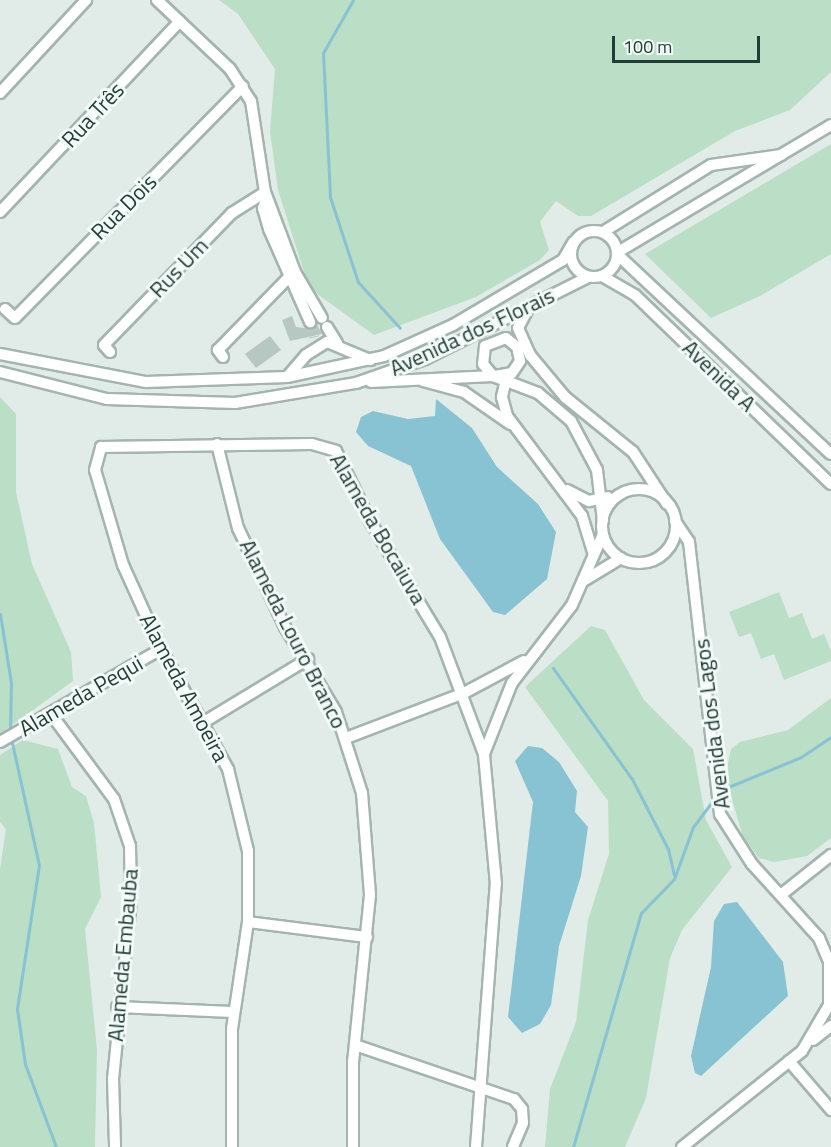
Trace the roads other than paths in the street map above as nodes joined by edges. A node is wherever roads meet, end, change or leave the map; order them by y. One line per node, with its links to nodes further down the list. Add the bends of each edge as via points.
1 (86, 0): 5 (street)
2 (157, 0): 3 (street)
3 (180, 21): 4 (street); 9 (street, Rua Três)
4 (243, 86): 8 (street, via 257,114); 16 (street, Rua Dois, via 15,318)
5 (0, 93)
6 (831, 125): 7 (street, Avenida dos Florais)
7 (784, 155): 10 (street, Avenida dos Florais, via 711,165); 12 (street, Avenida dos Florais)
8 (268, 199): 13 (street); 13 (street, via 266,220); 21 (street, Rus Um, via 232,213 104,345)
9 (3, 210)
10 (603, 232): 11 (street, Avenida dos Florais, via 590,231); 12 (street)
11 (573, 243): 15 (street, Avenida dos Florais, via 573,264); 25 (street, Avenida dos Florais, via 562,260 488,306)
12 (618, 253): 14 (street, Avenida dos Florais); 40 (street, Avenida A)
13 (292, 275): 19 (street, via 317,318); 24 (street, via 218,350)
14 (602, 276): 15 (street, Avenida dos Florais); 42 (street, Avenida A, via 635,295)
15 (588, 277): 17 (street, Avenida dos Florais)
16 (5, 309)
17 (528, 309): 18 (street); 31 (street, Avenida dos Florais, via 425,359)
18 (519, 328): 20 (street); 23 (street, Avenida dos Lagos)
19 (338, 344): 25 (street); 27 (street, via 315,342)
20 (517, 346): 23 (street); 28 (street, via 520,361); 28 (street, via 501,338 485,346 482,360)
21 (111, 352)
22 (0, 354): 30 (street, Avenida dos Florais, via 108,378)
23 (530, 355): 33 (street, Avenida dos Lagos)
24 (222, 357)
25 (370, 360): 27 (street, Avenida dos Florais)
26 (0, 372): 35 (street, Avenida dos Florais, via 107,399)
27 (287, 377): 30 (street, Avenida dos Florais)
28 (500, 377): 29 (street); 32 (street); 36 (street, via 527,387)
29 (390, 380): 31 (street); 34 (street, via 427,382)
30 (233, 382): 35 (street)
31 (356, 383): 35 (street, Avenida dos Florais)
32 (502, 392): 34 (street); 37 (street)
33 (565, 397): 36 (street); 45 (street, Avenida dos Lagos, via 633,452)
34 (483, 402): 37 (street)
35 (235, 403)
36 (554, 405): 44 (street, via 572,421 591,455)
37 (513, 426): 41 (street)
38 (217, 444): 39 (street, Alameda Bocaiuva, via 110,444); 53 (street, Alameda Louro Branco, via 238,528 285,627); 55 (street, Alameda Bocaiuva, via 312,444 336,451 370,521 440,637)
39 (99, 449): 52 (street, Alameda Amoeira, via 95,470 102,502 123,565)
40 (831, 454)
41 (552, 480): 44 (street, via 578,498); 49 (street, via 582,516)
42 (831, 484)
43 (620, 495): 44 (street); 45 (street, via 645,490); 46 (street)
44 (601, 499): 46 (street)
45 (668, 504): 47 (street, Avenida dos Lagos)
46 (603, 521): 48 (street)
47 (675, 521): 50 (street, via 670,545 657,558 639,563); 62 (street, Avenida dos Lagos, via 689,542 720,814 752,864)
48 (603, 534): 49 (street); 50 (street)
49 (593, 554): 51 (street)
50 (621, 558): 51 (street)
51 (585, 581): 54 (street, via 557,627)
52 (161, 649): 56 (street, Alameda Pequi); 57 (street, Alameda Amoeira)
53 (308, 659): 57 (street); 58 (street, Alameda Louro Branco)
54 (526, 659): 55 (street); 60 (street, via 497,712)
55 (464, 693): 58 (street); 60 (street)
56 (51, 714): 59 (street, Alameda Pequi); 66 (street, Alameda Embauba, via 114,799 130,846 131,902)
57 (204, 722): 63 (street, Alameda Amoeira, via 237,801 248,851)
58 (346, 738): 64 (street, Alameda Louro Branco, via 362,793 370,855)
59 (0, 741)
60 (484, 754): 72 (street, via 496,884)
61 (831, 855): 62 (street)
62 (782, 894): 65 (street, Avenida dos Lagos, via 819,938 829,961)
63 (248, 922): 64 (street); 67 (street, Alameda Amoeira)
64 (367, 937): 70 (street, Alameda Louro Branco)
65 (830, 1005): 69 (street, Avenida dos Lagos)
66 (117, 1007): 67 (street); 74 (street, Alameda Embauba)
67 (233, 1012): 75 (street, Alameda Amoeira)
68 (831, 1026): 69 (street)
69 (811, 1042): 71 (street, Avenida dos Lagos)
70 (355, 1045): 72 (street); 76 (street, Alameda Louro Branco)
71 (789, 1061): 73 (street); 79 (street, Avenida dos Lagos)
72 (477, 1085): 77 (street); 78 (street, via 513,1099 522,1108 523,1123)
73 (831, 1110)
74 (115, 1147)
75 (232, 1147)
76 (353, 1147)
77 (476, 1147)
78 (513, 1147)
79 (682, 1147)

